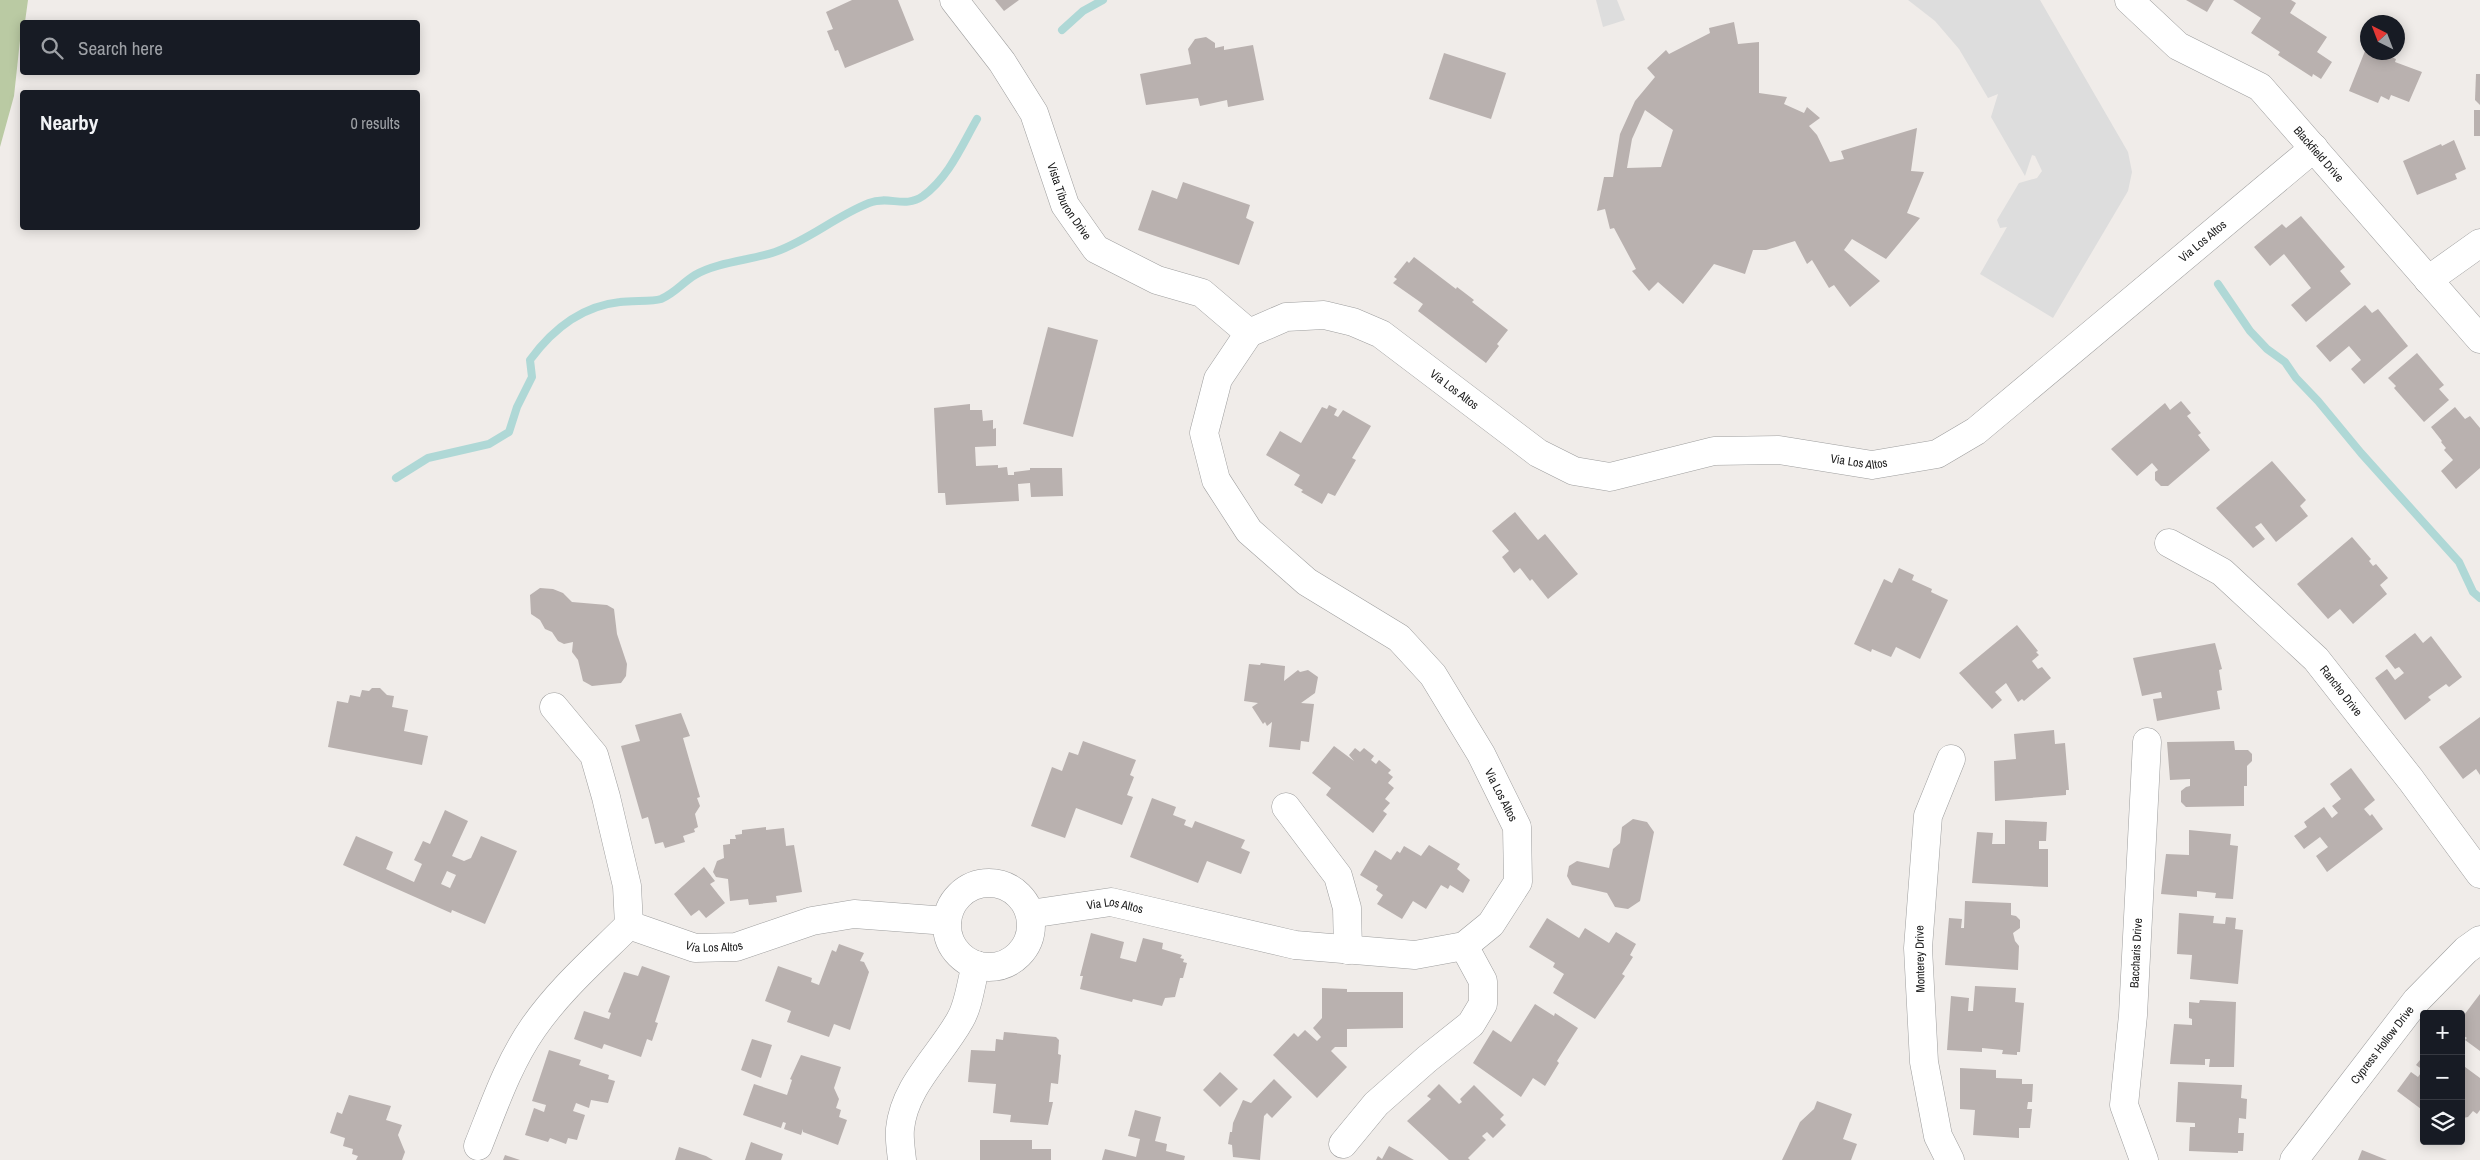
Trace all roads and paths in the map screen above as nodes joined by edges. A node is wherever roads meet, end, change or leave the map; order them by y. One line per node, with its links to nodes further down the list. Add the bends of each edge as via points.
1 (954, 0): 6 (street, Vista Tiburon Drive, via 1002,62 1034,113 1065,205 1096,249 1156,280 1202,293)
2 (2130, 0): 3 (street, Blackfield Drive, via 2178,46 2260,87)
3 (2314, 148): 5 (street, Blackfield Drive); 6 (street, Via Los Altos, via 1976,431 1937,454 1872,465 1779,450 1714,450 1610,477 1574,471 1538,453 1380,334 1353,322 1324,315 1286,317)
4 (2480, 243): 5 (street)
5 (2428, 280): 7 (street, Blackfield Drive)
6 (1249, 333): 18 (street, Via Los Altos, via 1218,379 1204,433 1216,480 1249,530 1307,582 1400,638 1433,675 1481,754 1517,827 1518,882 1491,924)
7 (2480, 339)
8 (2169, 542): 13 (street, Rancho Drive, via 2222,572 2316,659)
9 (554, 707): 16 (street, via 594,756 628,886)
10 (2147, 742): 25 (street, Baccharis Drive, via 2124,1104)
11 (1951, 759): 24 (street, Monterey Drive, via 1928,816 1918,948 1924,1062 1938,1136)
12 (1286, 807): 19 (street, via 1338,876 1346,908)
13 (2480, 874)
14 (1030, 914): 15 (street, via 1016,892 1002,885 985,883 970,887 956,898); 19 (street, Via Los Altos, via 1111,902 1295,945); 20 (street, via 1029,938 1021,952 1008,962 992,967)
15 (946, 921): 16 (street, Via Los Altos, via 854,914 812,921 736,947 694,948); 20 (street, via 951,944 961,957)
16 (629, 925): 22 (street, via 564,988 532,1029 510,1069)
17 (2480, 940): 26 (street, Cypress Hollow Drive, via 2416,1001)
18 (1464, 946): 19 (street, Via Los Altos, via 1415,955); 21 (street, via 1483,982 1483,1004 1471,1024 1376,1104)
19 (1348, 950)
20 (976, 965): 23 (street, via 962,1018 919,1078 906,1105 900,1129)
21 (1342, 1144)
22 (478, 1146)
23 (902, 1160)
24 (1950, 1160)
25 (2144, 1160)
26 (2294, 1160)

